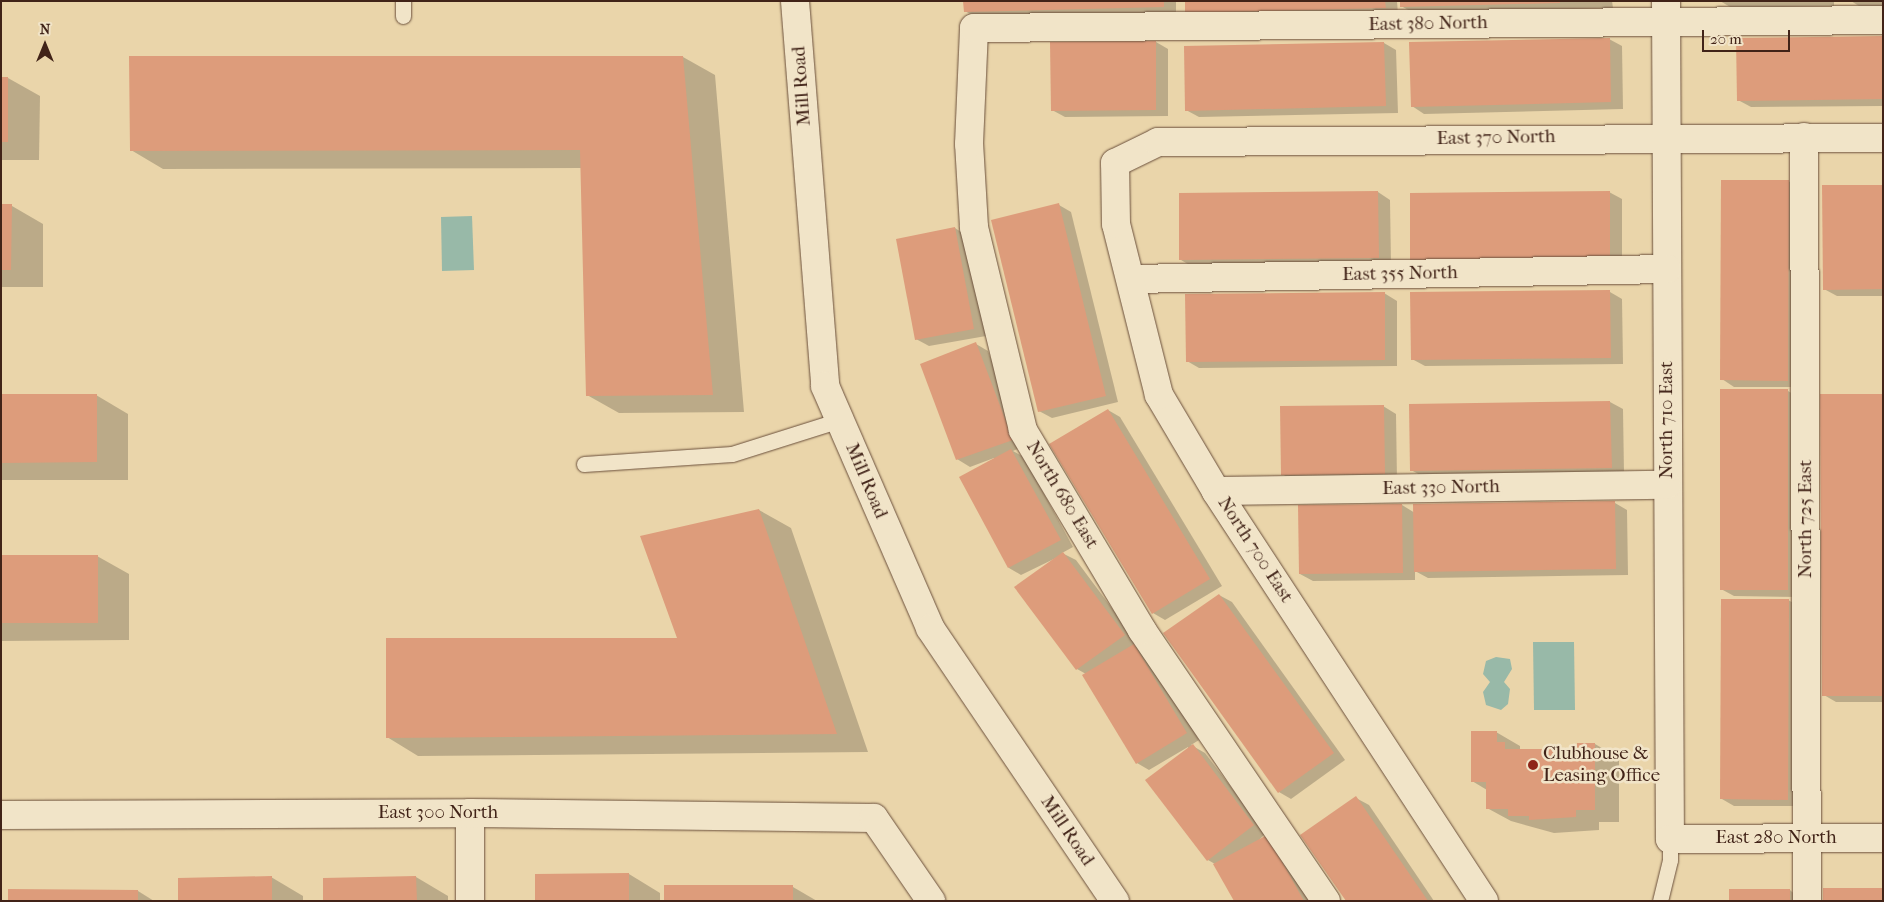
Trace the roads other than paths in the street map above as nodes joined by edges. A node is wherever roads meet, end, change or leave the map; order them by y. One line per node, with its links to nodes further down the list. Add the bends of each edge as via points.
1 (795, 1): 11 (street, Mill Road, via 825,386)
2 (1666, 11): 3 (street, East 380 North); 4 (street, East 380 North); 5 (street, North 710 East)
3 (1883, 20)
4 (974, 28): 23 (street, North 680 East, via 969,144 974,227 1023,430 1142,630)
5 (1667, 137): 6 (street, East 370 North); 8 (street, East 370 North, via 1158,142); 9 (street, North 710 East)
6 (1804, 137): 7 (street, East 370 North); 17 (street, North 725 East)
7 (1883, 138)
8 (1115, 163): 10 (street, North 700 East, via 1116,224)
9 (1667, 268): 10 (street, East 355 North); 13 (street, North 710 East)
10 (1132, 279): 14 (street, North 700 East, via 1159,395)
11 (840, 420): 12 (lane, via 732,454); 22 (street, Mill Road, via 930,628)
12 (584, 464)
13 (1667, 485): 14 (street, East 330 North); 19 (street, North 710 East)
14 (1216, 491): 24 (street, North 700 East)
15 (470, 813): 16 (street, East 300 North); 20 (street); 21 (street, East 300 North, via 874,818)
16 (1, 815)
17 (1807, 838): 18 (street, East 280 North); 19 (street, East 280 North); 26 (street, North 725 East)
18 (1883, 838)
19 (1670, 839): 25 (lane, via 1670,860)
20 (470, 901)
21 (931, 901)
22 (1115, 901)
23 (1326, 901)
24 (1484, 901)
25 (1660, 901)
26 (1807, 901)

